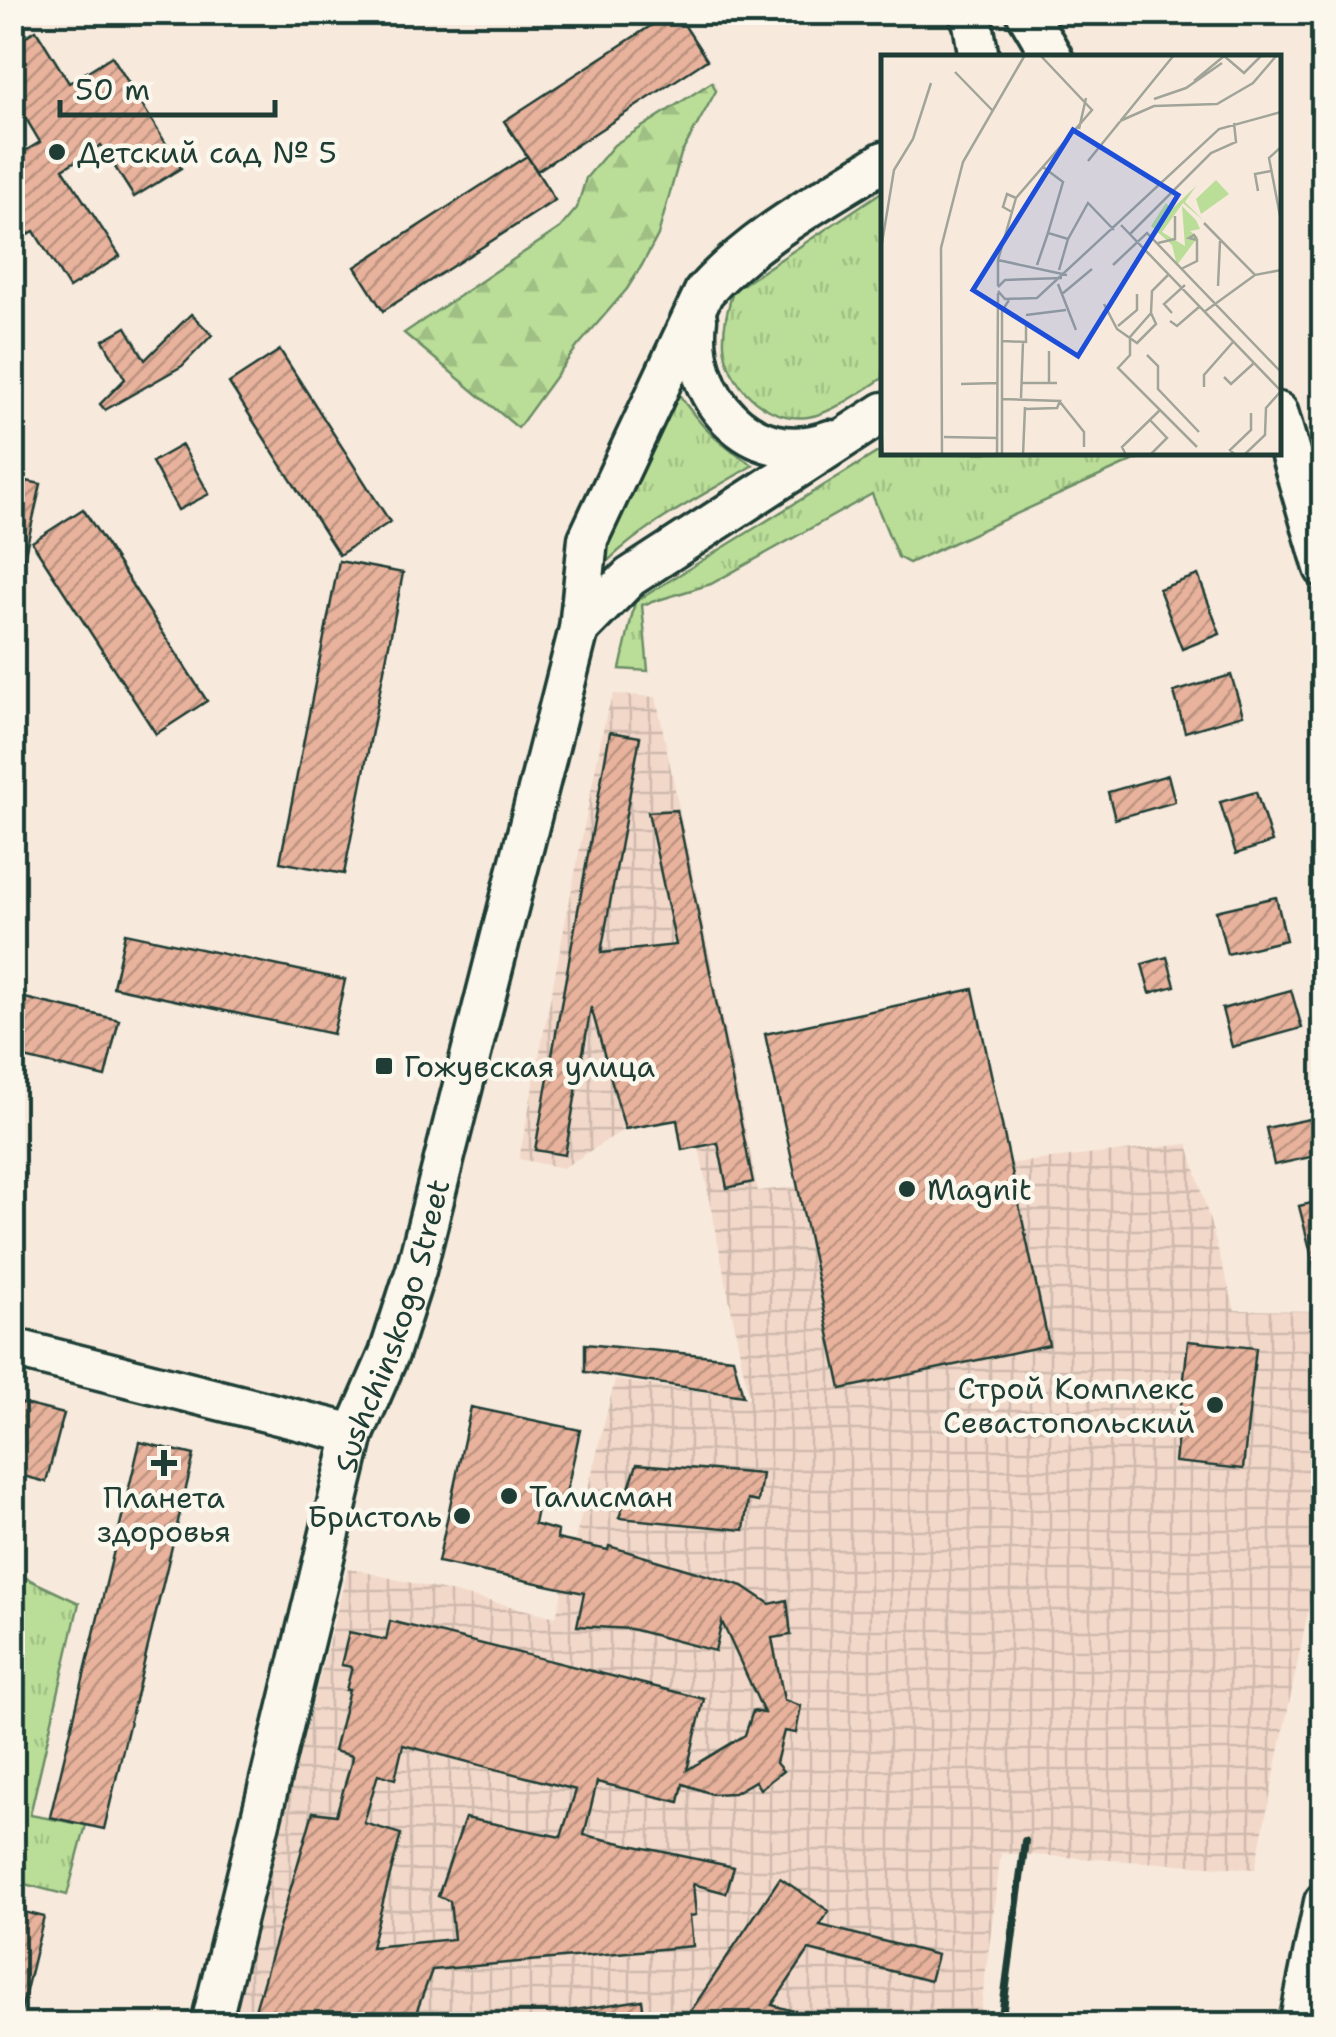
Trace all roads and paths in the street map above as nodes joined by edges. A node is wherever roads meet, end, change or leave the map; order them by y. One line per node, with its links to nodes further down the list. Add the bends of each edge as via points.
1 (968, 12): 3 (street)
2 (1026, 12): 4 (street)
3 (978, 55)
4 (1052, 55)
5 (881, 163): 6 (street, Sushchinskogo Street, via 758,241)
6 (704, 292): 9 (street, via 696,358 726,416 781,448 812,447); 11 (street, Sushchinskogo Street, via 588,539)
7 (881, 414): 9 (street)
8 (1281, 422): 10 (street)
9 (849, 433): 11 (street, via 630,577)
10 (1324, 568)
11 (578, 629): 13 (street, Sushchinskogo Street, via 416,1270)
12 (12, 1348): 13 (street)
13 (354, 1434): 15 (street, Sushchinskogo Street)
14 (1324, 1902): 16 (street)
15 (211, 2024)
16 (1298, 2024)

